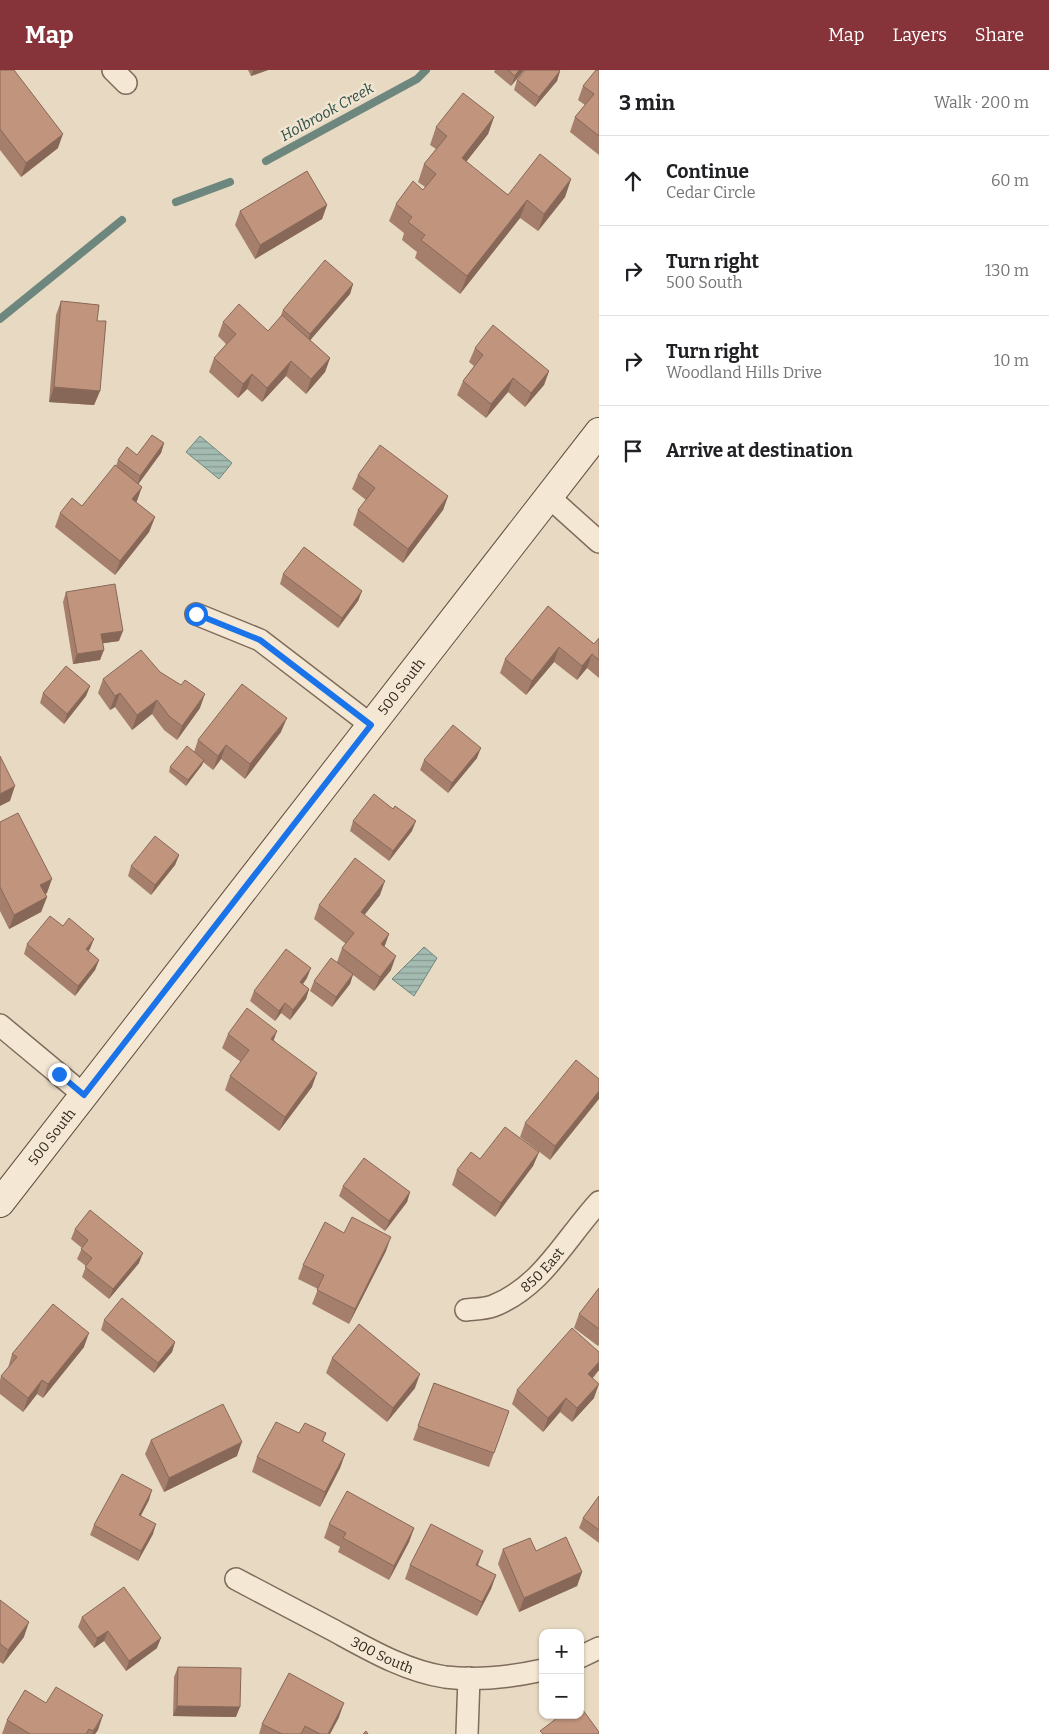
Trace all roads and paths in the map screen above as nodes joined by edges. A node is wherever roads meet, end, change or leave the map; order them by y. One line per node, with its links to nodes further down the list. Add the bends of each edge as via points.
1 (599, 432): 2 (street, 500 South)
2 (549, 496): 3 (street); 5 (street, 500 South)
3 (599, 542)
4 (196, 614): 5 (street, via 260,640)
5 (371, 725): 7 (street, 500 South)
6 (0, 1025): 7 (street)
7 (84, 1095): 9 (street, 500 South)
8 (599, 1202): 10 (street, 850 East, via 538,1278 491,1307)
9 (0, 1203)
10 (466, 1310)
11 (236, 1579): 15 (street, 300 South, via 394,1661 444,1677)
12 (599, 1648): 13 (street)
13 (584, 1655)
14 (539, 1671): 15 (street, 300 South, via 495,1678)
15 (469, 1678): 16 (street)
16 (467, 1734)

